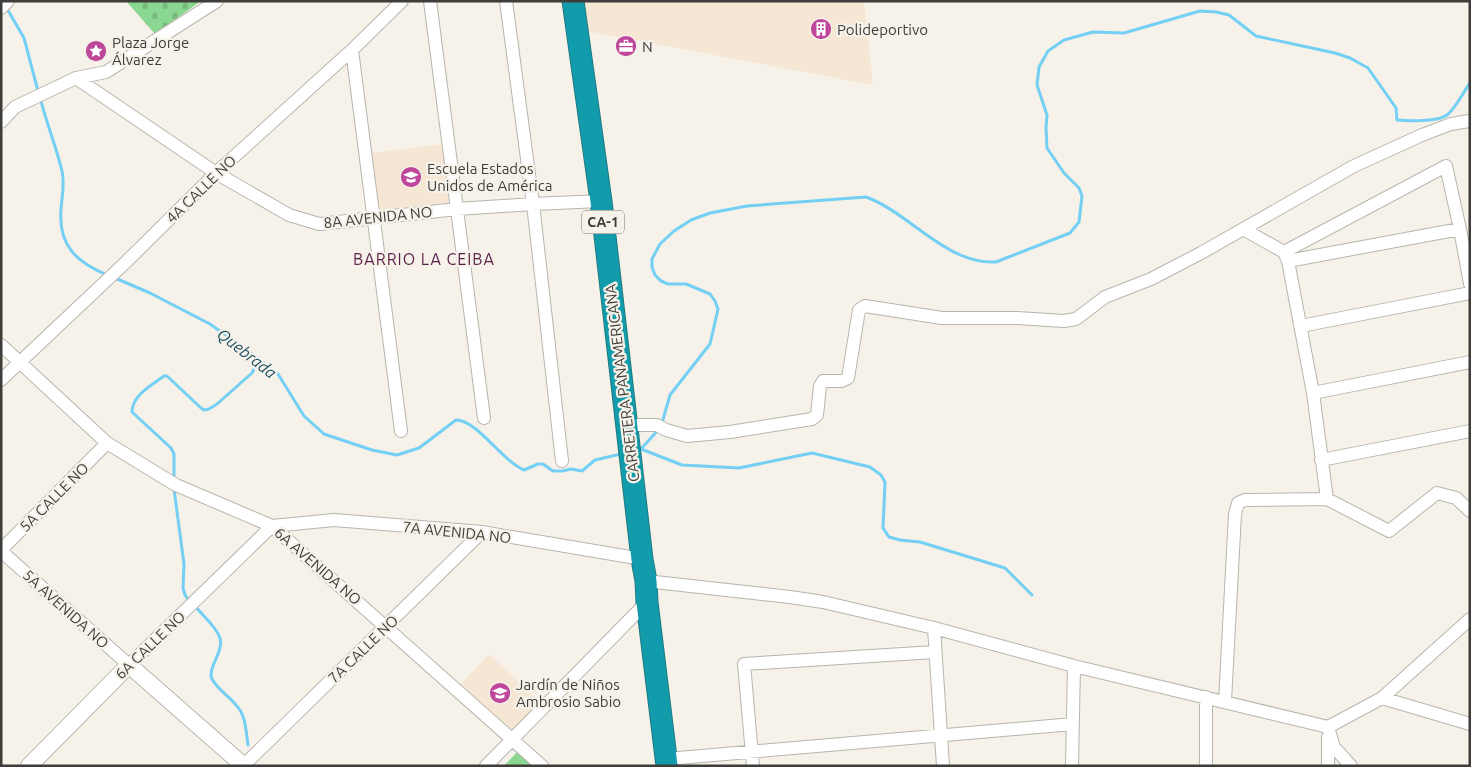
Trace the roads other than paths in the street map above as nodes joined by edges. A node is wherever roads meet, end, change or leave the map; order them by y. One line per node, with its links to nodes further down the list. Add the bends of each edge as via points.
1 (8, 1): 7 (street)
2 (217, 1): 9 (street, via 106,72)
3 (402, 1): 8 (street, 4A CALLE NO)
4 (430, 1): 15 (street)
5 (506, 1): 14 (street)
6 (573, 1): 13 (highway, CARRETERA PANAMERICANA / CA-1)
7 (1, 8)
8 (352, 50): 12 (street, 4A CALLE NO); 16 (street)
9 (76, 78): 10 (street); 12 (street, 8A AVENIDA NO)
10 (3, 116)
11 (1469, 120): 17 (street, via 1422,135 1354,166)
12 (216, 172): 16 (street, 8A AVENIDA NO, via 289,214 319,224); 24 (street, 4A CALLE NO)
13 (601, 201): 14 (street, 8A AVENIDA NO); 31 (highway, CARRETERA PANAMERICANA / CA-1)
14 (533, 204): 15 (street, 8A AVENIDA NO); 33 (street)
15 (457, 209): 16 (street, 8A AVENIDA NO); 28 (street)
16 (373, 218): 29 (street)
17 (1243, 229): 19 (street); 31 (street, via 1151,279 1105,297 1076,319 1064,322 942,318 865,306 858,310 848,378 824,381 820,386 817,415 812,419 687,436 657,425)
18 (1460, 229): 19 (street); 19 (street, via 1446,166); 20 (street)
19 (1286, 257): 22 (street)
20 (1470, 284)
21 (1470, 293): 22 (street)
22 (1301, 326): 27 (street)
23 (1, 345): 24 (street, 6A AVENIDA NO)
24 (20, 362): 26 (street, 4A CALLE NO); 32 (street, 6A AVENIDA NO)
25 (1470, 362): 27 (street)
26 (1, 380)
27 (1313, 393): 34 (street)
28 (484, 418)
29 (400, 431)
30 (1470, 431): 34 (street)
31 (629, 443): 40 (highway, CARRETERA PANAMERICANA / CA-1)
32 (107, 444): 37 (street, 6A AVENIDA NO, via 176,485); 39 (street, 5A CALLE NO)
33 (562, 460)
34 (1321, 460): 35 (street)
35 (1327, 499): 36 (street, via 1389,531 1437,493 1456,498); 50 (street, via 1245,500 1236,506)
36 (1470, 512)
37 (272, 526): 38 (street, 7A AVENIDA NO, via 334,520); 43 (street, 6A AVENIDA NO); 46 (street, 6A CALLE NO)
38 (482, 532): 40 (street, 7A AVENIDA NO); 43 (street, 7A CALLE NO)
39 (1, 550): 46 (street, 5A AVENIDA NO)
40 (642, 559): 41 (highway, CARRETERA PANAMERICANA / CA-1)
41 (647, 591): 44 (street, via 790,597); 55 (street); 57 (highway, CARRETERA PANAMERICANA / CA-1)
42 (1470, 620): 49 (street)
43 (386, 627): 55 (street, 6A AVENIDA NO); 59 (street, 7A CALLE NO)
44 (934, 628): 45 (street); 47 (street)
45 (935, 652): 54 (street); 56 (street, via 744,664)
46 (129, 665): 58 (street, 6A CALLE NO); 59 (street, 5A AVENIDA NO)
47 (1074, 666): 48 (street); 51 (street)
48 (1206, 697): 50 (street); 65 (street)
49 (1382, 698): 52 (street); 53 (street)
50 (1225, 701): 53 (street)
51 (1073, 724): 54 (street); 64 (street)
52 (1470, 724)
53 (1328, 728): 66 (street); 67 (street, via 1334,747)
54 (941, 736): 56 (street); 63 (street)
55 (513, 739): 60 (street); 61 (street, 6A AVENIDA NO)
56 (752, 752): 57 (street); 62 (street)
57 (667, 763)
58 (29, 766)
59 (244, 766)
60 (486, 766)
61 (542, 766)
62 (753, 766)
63 (943, 766)
64 (1072, 766)
65 (1206, 766)
66 (1328, 766)
67 (1351, 766)

